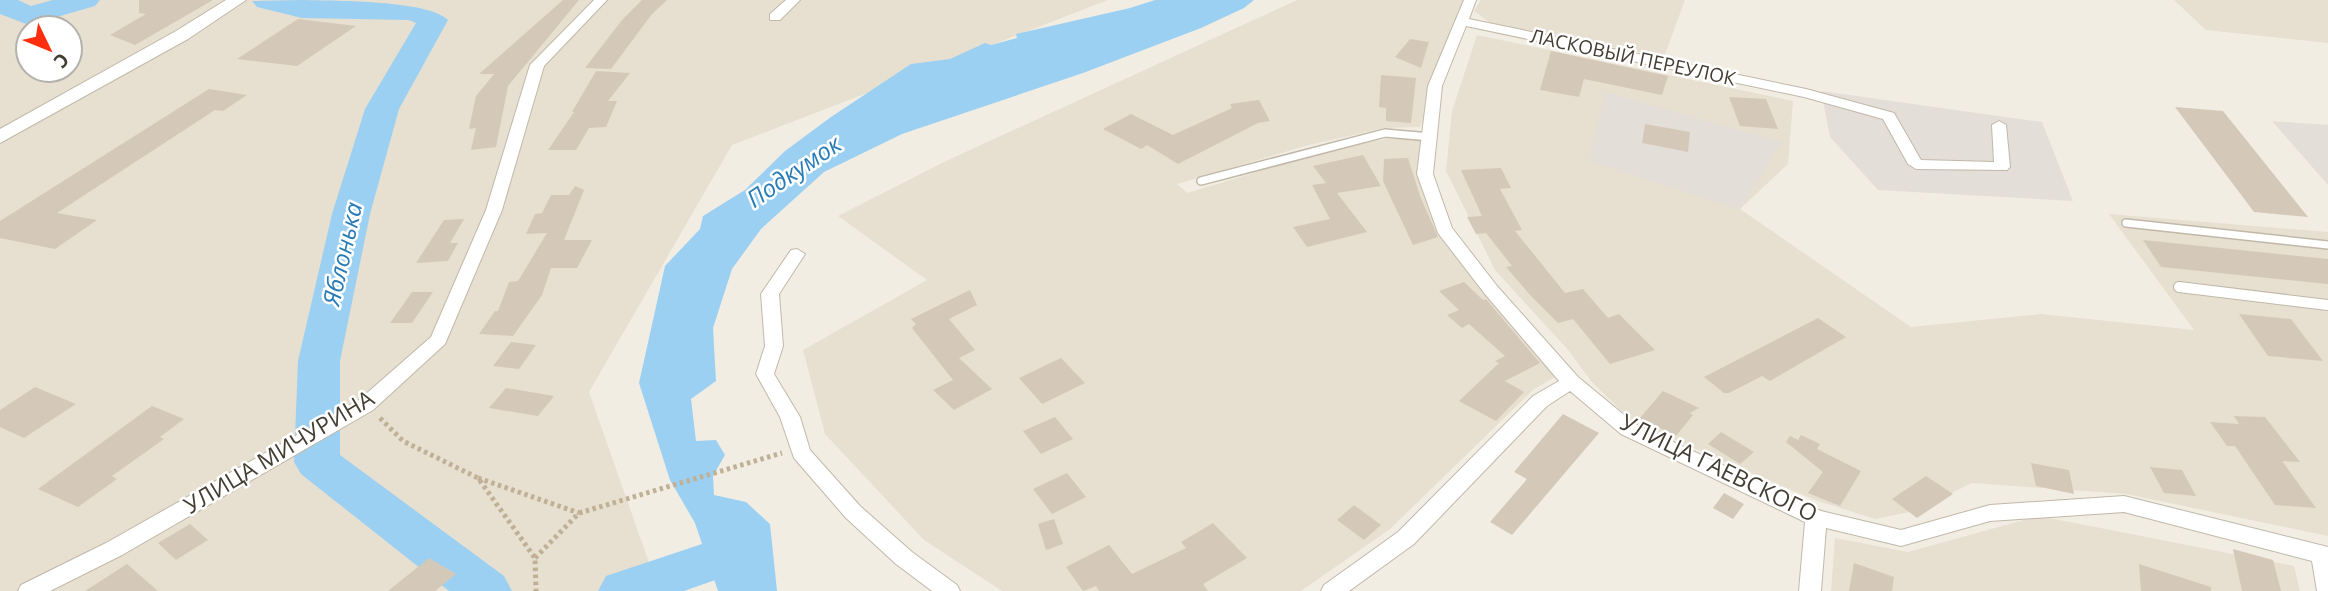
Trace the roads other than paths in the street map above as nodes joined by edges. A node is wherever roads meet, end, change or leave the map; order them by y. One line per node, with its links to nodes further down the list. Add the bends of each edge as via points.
1 (238, 0): 8 (street)
2 (601, 0): 19 (street, УЛИЦА МИЧУРИНА, via 537,65 494,211 439,340 366,405 114,549)
3 (794, 0): 5 (street)
4 (1470, 0): 6 (street, УЛИЦА ГАЕВСКОГО)
5 (775, 17)
6 (1460, 21): 7 (street, ЛАСКОВЫЙ ПЕРЕУЛОК, via 1806,93 1889,116 1916,164 2001,167); 9 (street, УЛИЦА ГАЕВСКОГО, via 1435,86)
7 (1999, 125)
8 (0, 137)
9 (1430, 137): 10 (lane, via 1385,133); 16 (street, УЛИЦА ГАЕВСКОГО, via 1425,174 1444,229)
10 (1200, 181)
11 (2126, 223): 12 (lane)
12 (2328, 245)
13 (797, 254): 20 (street, via 770,294 774,346 765,374 790,417 801,453 853,512)
14 (2179, 287): 15 (lane)
15 (2328, 305)
16 (1571, 382): 17 (street, УЛИЦА ГАЕВСКОГО, via 1628,429); 21 (street, via 1540,401 1406,538)
17 (1816, 518): 18 (street, УЛИЦА ГАЕВСКОГО, via 1901,538 1990,513 2124,504); 22 (street)
18 (2325, 556): 23 (street)
19 (29, 591)
20 (949, 591)
21 (1332, 591)
22 (1810, 591)
23 (2328, 591)

